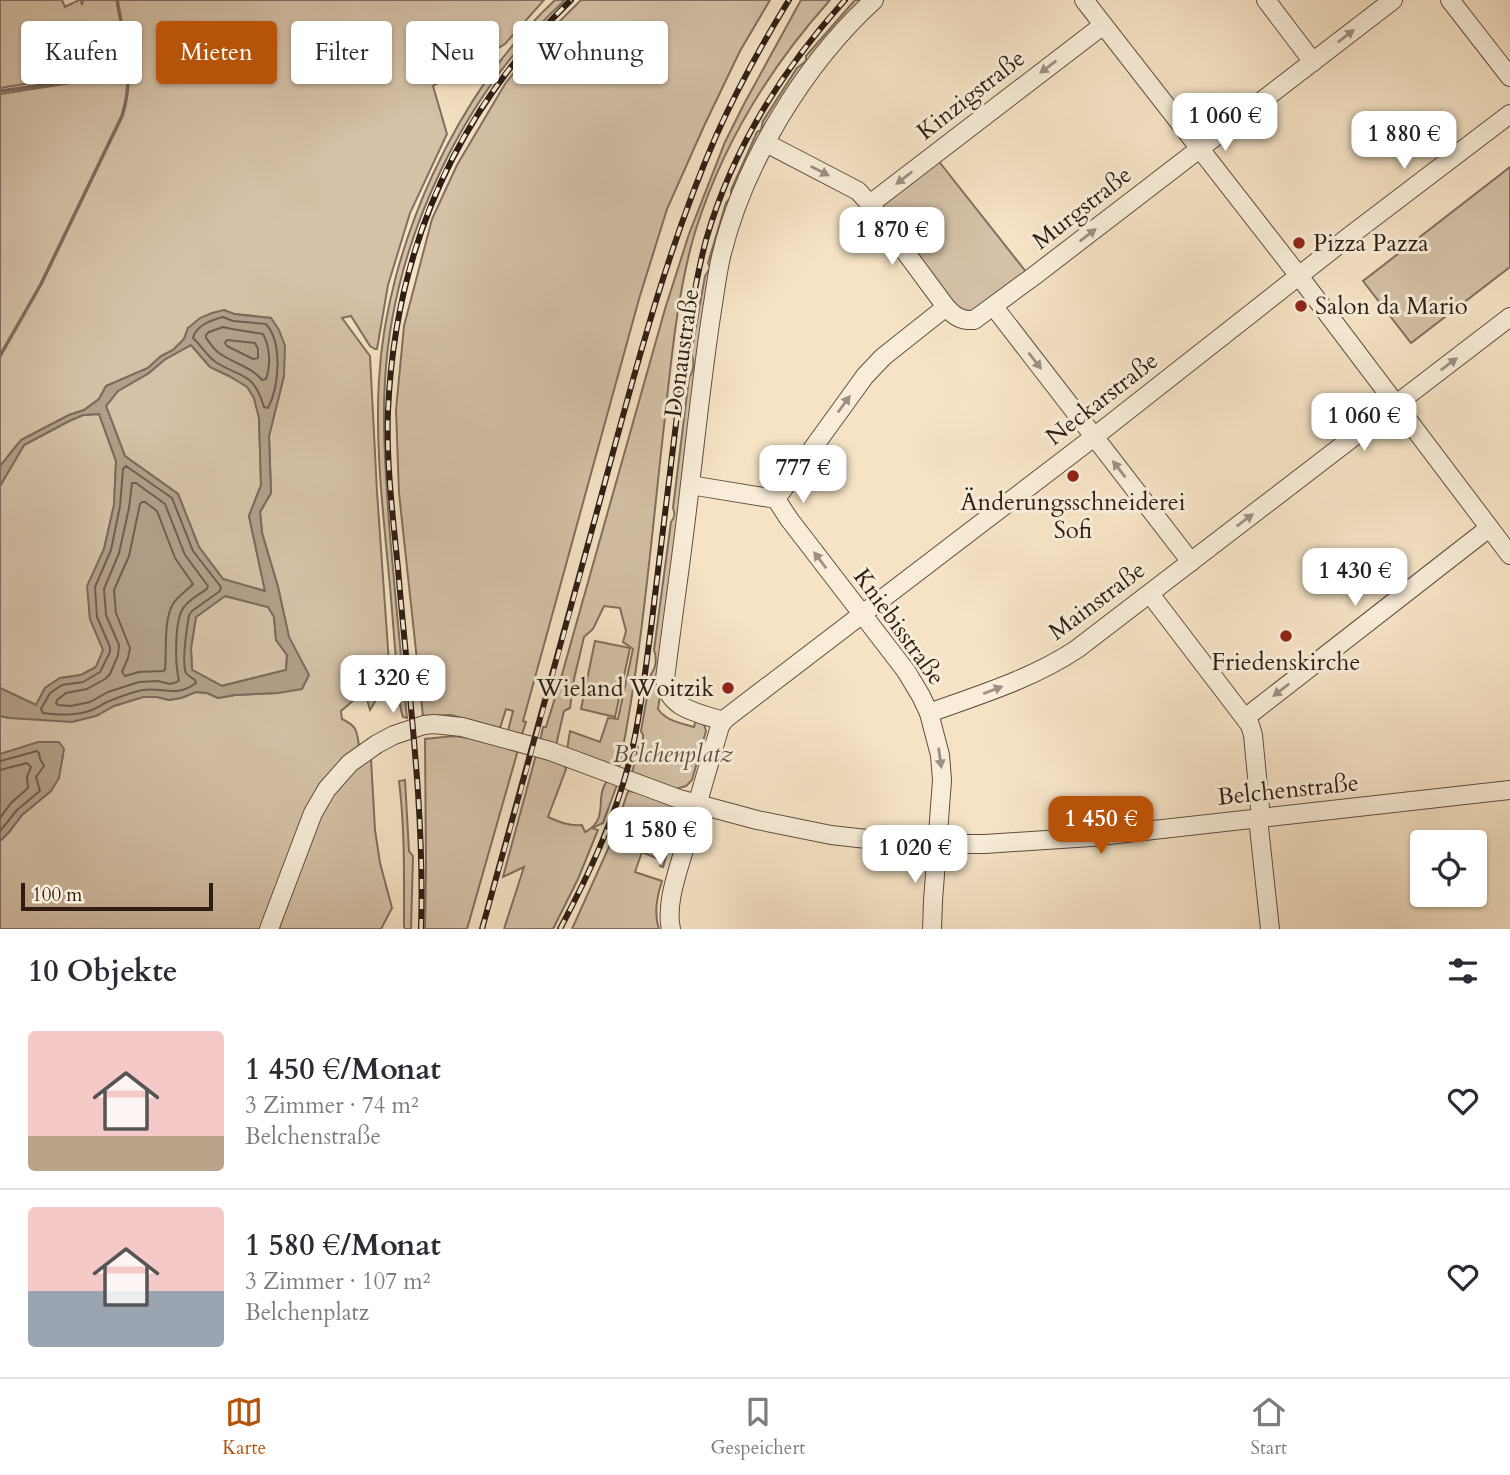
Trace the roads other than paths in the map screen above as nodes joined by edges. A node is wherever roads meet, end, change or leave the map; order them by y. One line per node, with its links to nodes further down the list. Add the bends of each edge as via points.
1 (874, 0): 10 (street, Donaustraße, via 808,74)
2 (1084, 0): 6 (street)
3 (1266, 0): 7 (street)
4 (1393, 0): 7 (street, Murgstraße, one-way to 4)
5 (1450, 0): 8 (street)
6 (1102, 26): 11 (street); 12 (street, Kinzigstraße, one-way to 12)
7 (1313, 62): 11 (street, Murgstraße)
8 (1510, 77)
9 (1510, 114): 13 (street, Neckarstraße)
10 (766, 143): 12 (street, one-way to 12, via 858,191); 19 (street, Donaustraße, via 721,257)
11 (1199, 149): 13 (street); 14 (street, Murgstraße, one-way to 11)
12 (870, 204): 15 (street)
13 (1299, 276): 17 (street); 18 (street, Neckarstraße)
14 (994, 306): 15 (street, Murgstraße, via 974,320 963,321); 18 (street, one-way to 18)
15 (946, 307): 20 (street, one-way to 15, via 865,376)
16 (1510, 317): 17 (street, Mainstraße, one-way to 16)
17 (1395, 405): 21 (street); 23 (street, Mainstraße, one-way to 17)
18 (1094, 437): 23 (street, one-way to 18); 25 (street, Neckarstraße)
19 (690, 485): 20 (street); 28 (street, Donaustraße, via 666,687 680,706)
20 (776, 499): 25 (street, Kniebisstraße, one-way to 20)
21 (1489, 528): 22 (street); 27 (street, one-way to 27)
22 (1510, 555)
23 (1191, 562): 24 (street, Mainstraße)
24 (1150, 594): 26 (street, Mainstraße, one-way to 24, via 1058,662); 27 (street)
25 (861, 614): 26 (street, Kniebisstraße, via 906,671); 28 (street, Neckarstraße)
26 (929, 713): 32 (street, Kniebisstraße, one-way to 32, via 942,780)
27 (1245, 718): 31 (street, via 1254,735)
28 (723, 721): 30 (street)
29 (1510, 790): 31 (street, Belchenstraße)
30 (697, 804): 32 (street, Belchenstraße, via 831,835); 33 (street, Belchenstraße, via 550,751 462,727 425,725 377,744 350,763 323,795); 34 (street, via 670,905)
31 (1260, 818): 32 (street, Belchenstraße, via 1091,838); 36 (street)
32 (938, 844): 35 (street, Kniebisstraße)
33 (269, 929)
34 (671, 929)
35 (932, 929)
36 (1270, 929)

